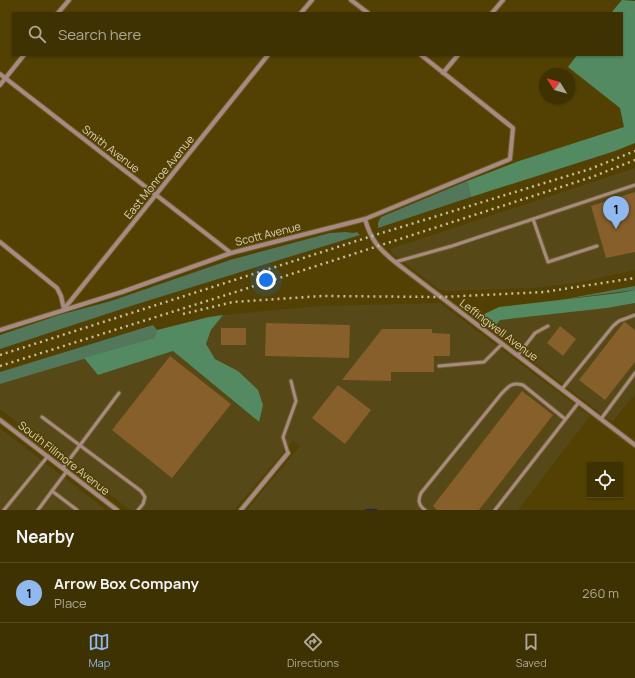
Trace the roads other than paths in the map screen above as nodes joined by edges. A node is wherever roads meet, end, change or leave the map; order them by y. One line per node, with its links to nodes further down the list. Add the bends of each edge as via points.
1 (69, 0): 5 (street)
2 (312, 0): 6 (street)
3 (351, 0): 7 (street)
4 (503, 0): 8 (street)
5 (59, 12)
6 (302, 12)
7 (367, 12)
8 (493, 12)
9 (23, 56): 15 (street)
10 (267, 56): 18 (street, East Monroe Avenue)
11 (422, 56): 13 (street)
12 (457, 56): 13 (street)
13 (444, 73): 19 (street, Scott Avenue, via 513,128 510,159)
14 (0, 74): 15 (street, Smith Avenue)
15 (6, 78): 16 (street); 18 (street, Smith Avenue)
16 (0, 85)
17 (635, 185): 20 (lane)
18 (157, 195): 23 (street, Smith Avenue); 25 (street, East Monroe Avenue)
19 (365, 219): 23 (street, Scott Avenue); 24 (street, Leffingwell Avenue, via 377,245)
20 (532, 219): 22 (lane, via 548,262); 24 (lane)
21 (0, 242): 25 (street, via 57,288 62,296)
22 (598, 246)
23 (231, 253): 25 (street, Scott Avenue, via 122,292)
24 (395, 262): 29 (street, Leffingwell Avenue)
25 (64, 309): 28 (street, Scott Avenue)
26 (635, 315): 34 (lane, via 619,320 613,326)
27 (548, 326): 30 (lane, via 535,333)
28 (0, 330)
29 (502, 344): 30 (street, Leffingwell Avenue); 31 (lane, via 484,362)
30 (518, 355): 34 (street, Leffingwell Avenue)
31 (439, 366)
32 (635, 373): 39 (lane)
33 (291, 381): 43 (lane, via 296,401 283,436)
34 (562, 389): 36 (street, Leffingwell Avenue)
35 (119, 393): 41 (lane)
36 (579, 402): 38 (lane); 39 (street, Leffingwell Avenue)
37 (42, 417): 41 (lane)
38 (565, 419): 54 (lane, via 523,385 515,383 508,386 421,493 419,504); 55 (lane)
39 (601, 419): 42 (street, Leffingwell Avenue)
40 (0, 420): 44 (street, South Fillmore Avenue)
41 (80, 444): 45 (lane); 52 (lane, via 142,490 145,497)
42 (635, 445)
43 (288, 453): 53 (street)
44 (48, 456): 45 (street, South Fillmore Avenue); 48 (lane)
45 (63, 468): 46 (street, South Fillmore Avenue)
46 (67, 471): 47 (lane); 51 (street, South Fillmore Avenue)
47 (52, 491): 49 (lane); 50 (lane)
48 (4, 510)
49 (38, 510)
50 (77, 510)
51 (117, 510)
52 (138, 510)
53 (241, 510)
54 (425, 510)
55 (495, 510)

